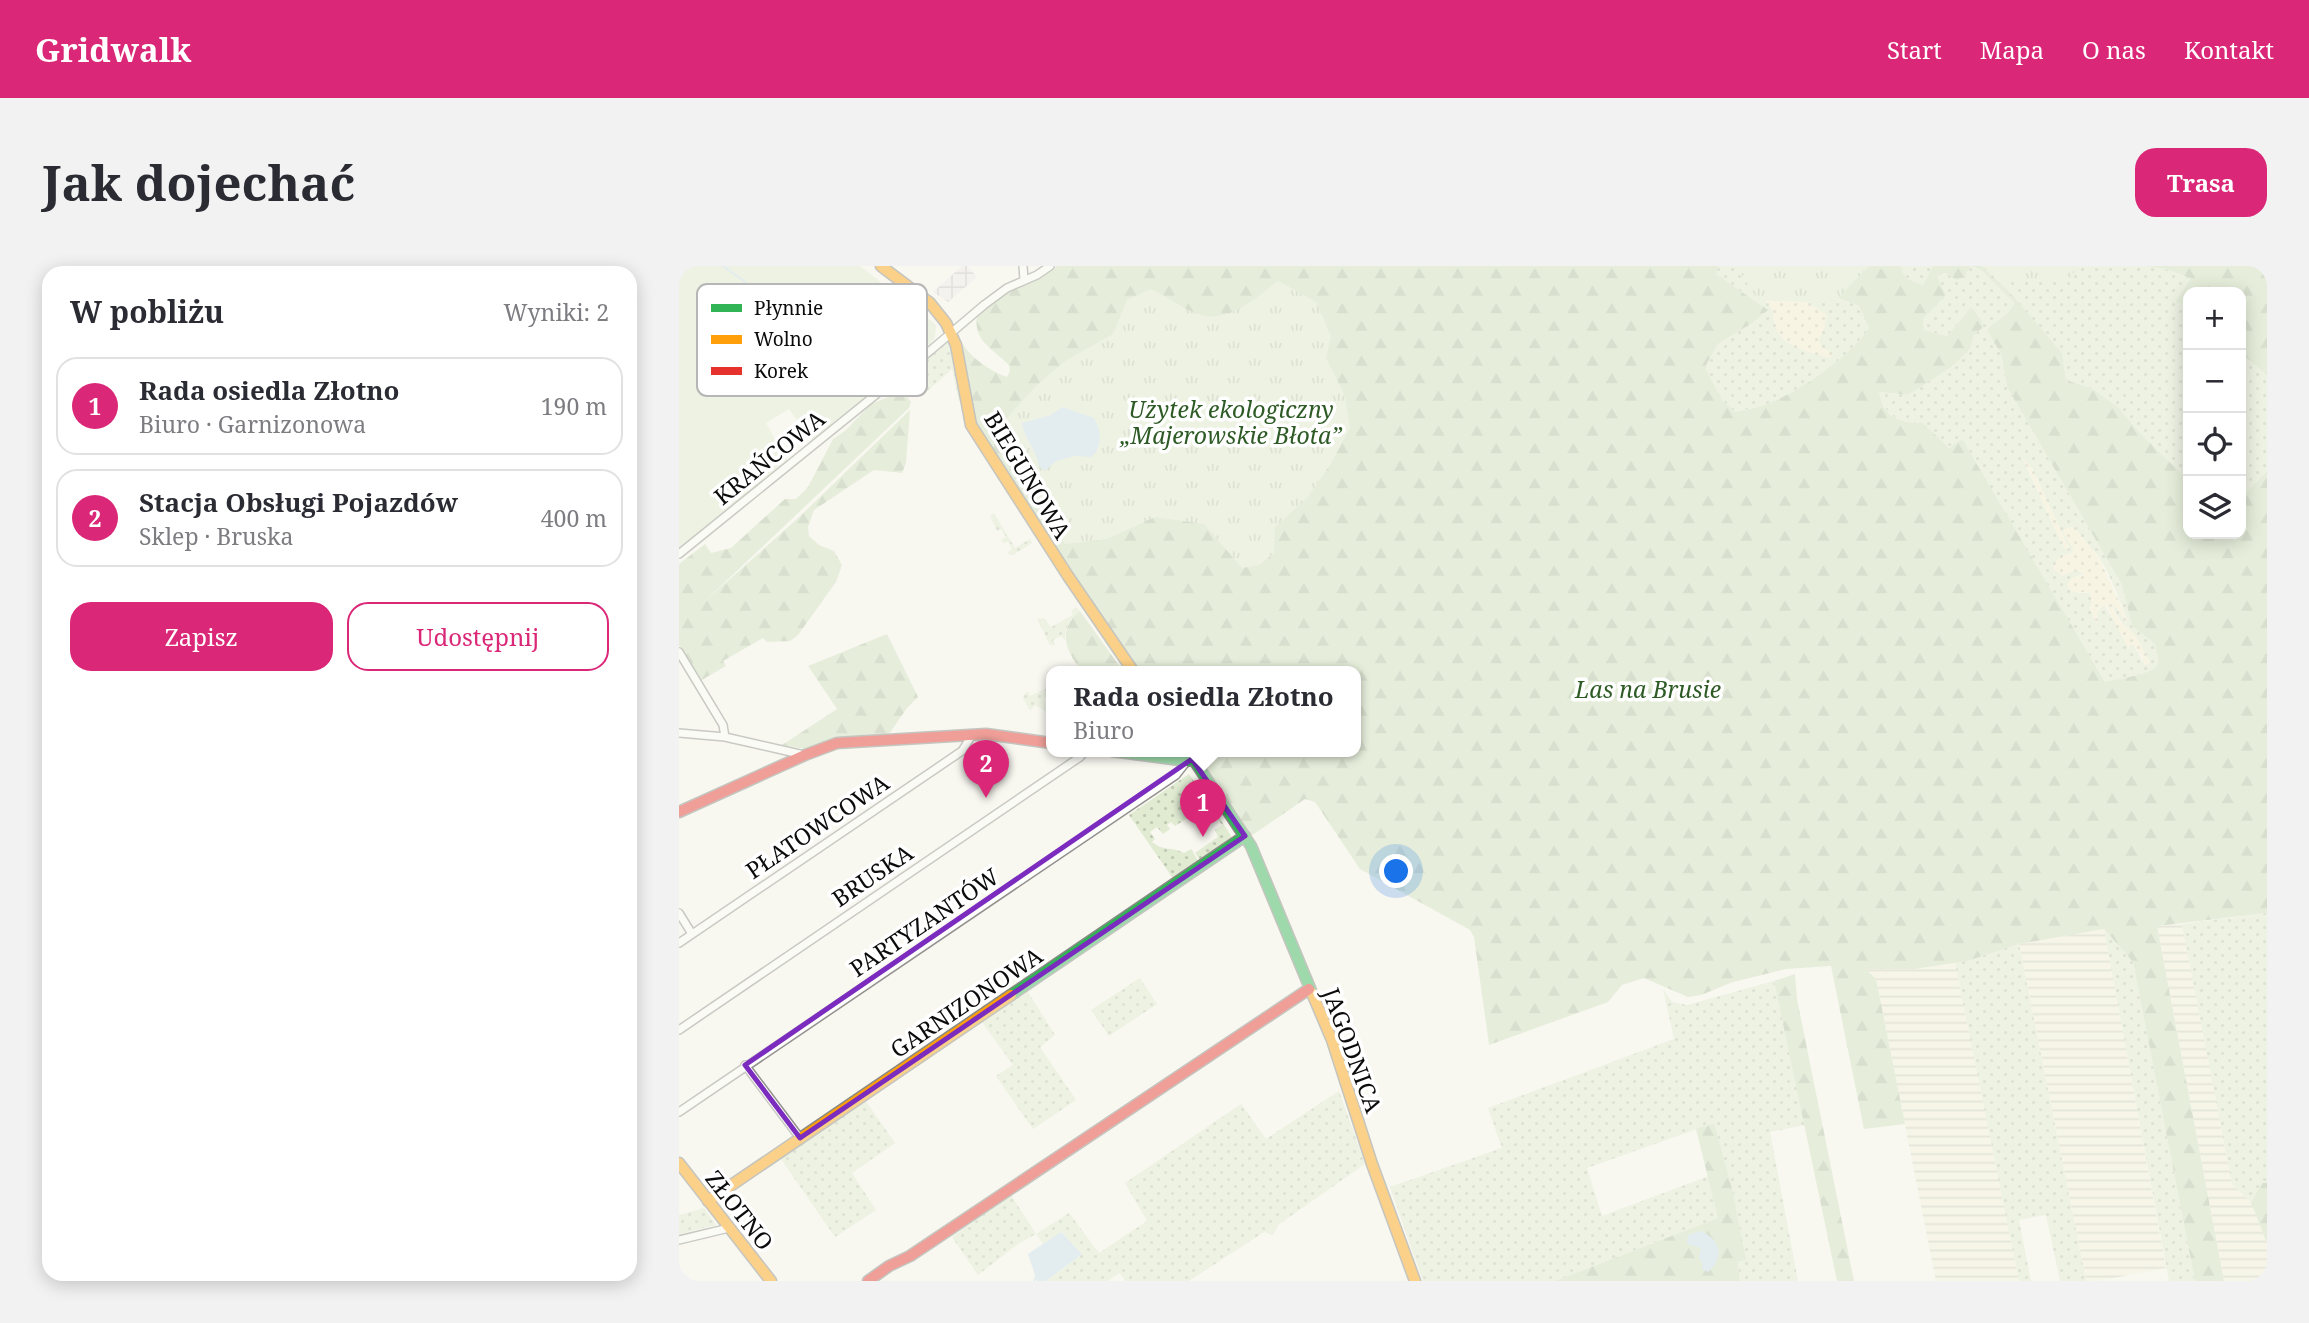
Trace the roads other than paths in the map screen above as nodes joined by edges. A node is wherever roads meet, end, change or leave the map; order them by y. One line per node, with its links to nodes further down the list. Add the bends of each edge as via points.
1 (1023, 266): 4 (street)
2 (1050, 266): 4 (street, KRAŃCOWA)
3 (884, 267): 5 (street, BIEGUNOWA)
4 (1024, 281): 7 (street, KRAŃCOWA, via 989,300)
5 (906, 284)
6 (927, 301): 7 (street, BIEGUNOWA)
7 (952, 333): 8 (street, KRAŃCOWA); 12 (street, BIEGUNOWA, via 971,425)
8 (927, 353)
9 (874, 396): 10 (street, KRAŃCOWA)
10 (679, 554)
11 (679, 652): 15 (street)
12 (1130, 666)
13 (679, 733): 15 (street)
14 (972, 735): 16 (street); 17 (street, via 842,742); 23 (street, PŁATOWCOWA, via 962,751)
15 (725, 737): 17 (street)
16 (1046, 742)
17 (805, 755): 20 (street)
18 (1078, 757): 26 (street, BRUSKA)
19 (1189, 757): 21 (street); 27 (street, PARTYZANTÓW, via 1176,775)
20 (679, 813)
21 (1245, 836): 25 (street, JAGODNICA); 29 (street, GARNIZONOWA)
22 (679, 912): 23 (street)
23 (692, 934): 24 (street, PŁATOWCOWA)
24 (679, 943)
25 (1310, 989): 35 (street); 36 (street, JAGODNICA, via 1339,1056)
26 (679, 1030)
27 (745, 1065): 28 (street, PARTYZANTÓW); 29 (street)
28 (679, 1112)
29 (800, 1138): 31 (street, GARNIZONOWA)
30 (679, 1163): 31 (street, ZŁOTNO)
31 (708, 1201): 32 (street, ZŁOTNO)
32 (729, 1228): 33 (street); 34 (street, ZŁOTNO)
33 (679, 1240)
34 (771, 1281)
35 (868, 1281)
36 (1415, 1281)

